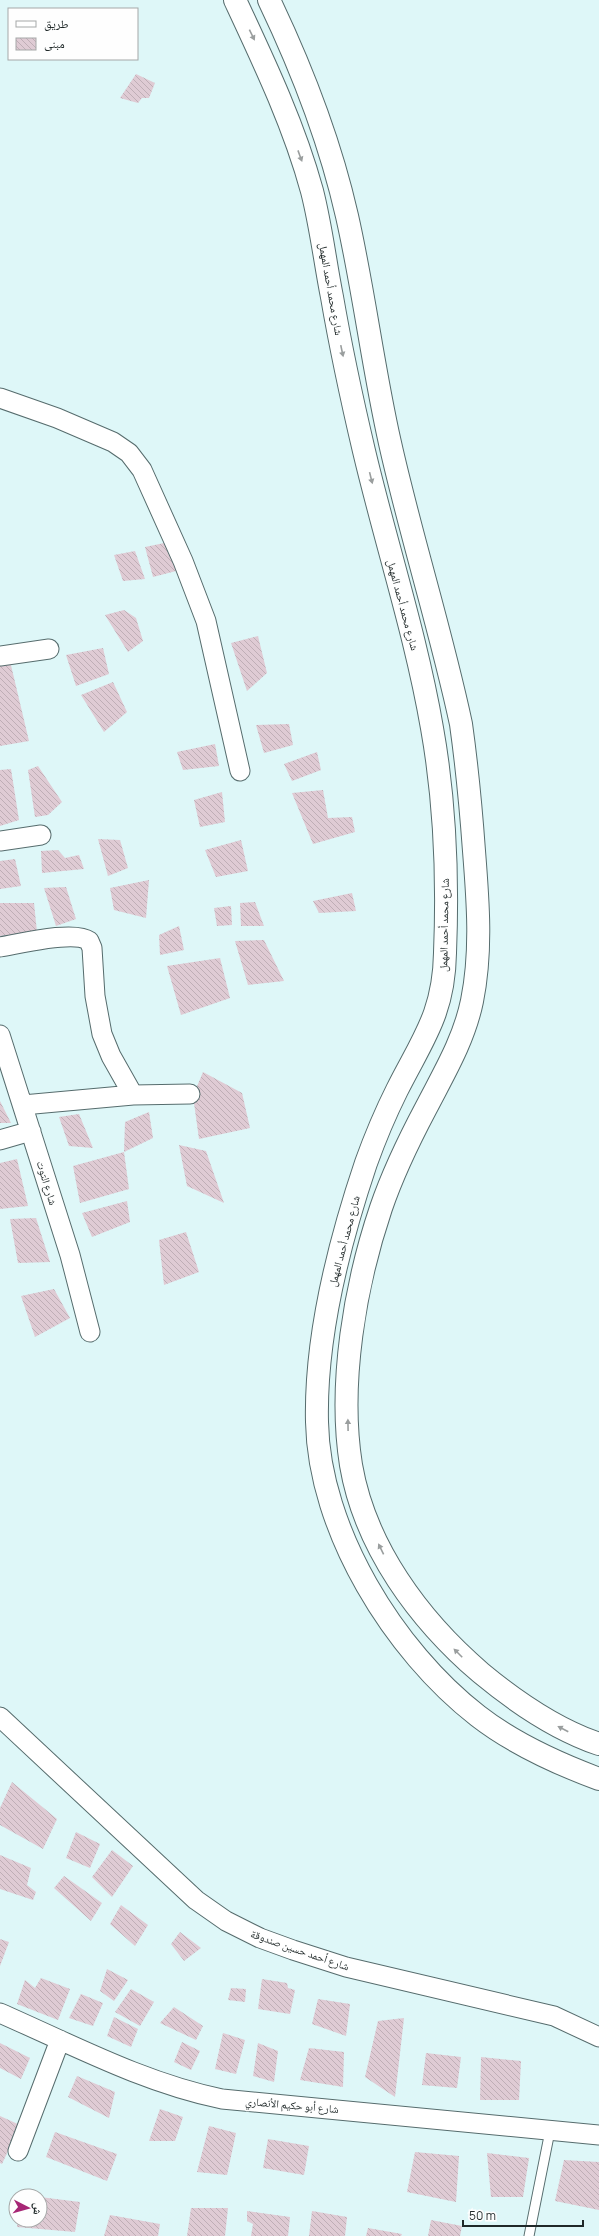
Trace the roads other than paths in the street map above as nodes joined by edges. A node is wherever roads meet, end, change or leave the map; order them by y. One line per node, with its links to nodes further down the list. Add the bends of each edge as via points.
1 (235, 0): 19 (main road, شارع محمد أحمد المهمل, one-way to 19, via 272,80 312,192 361,436 425,689 438,765 443,832 446,957 440,999 428,1034 396,1092 376,1137 340,1252 327,1316 317,1403 323,1476 338,1524 363,1576 397,1631 436,1678 456,1698 503,1733 528,1748)
2 (269, 0): 18 (main road, one-way to 2, via 550,1722 509,1695 466,1660 444,1638 403,1588 383,1554 365,1513 352,1465 348,1403 349,1365 364,1270 381,1207 393,1176 455,1052 468,1017 477,965 477,894 467,764 461,724 390,444 347,216 322,126)
3 (0, 398): 6 (street, via 114,442 129,453 142,470 180,554 206,621)
4 (49, 649): 5 (street)
5 (0, 656)
6 (240, 771)
7 (41, 835): 8 (street)
8 (0, 841)
9 (0, 947): 12 (street, via 59,938 82,937 89,941 92,948 95,996 102,1034 111,1056)
10 (0, 1035): 13 (street, شارع التوت)
11 (190, 1094): 12 (street)
12 (134, 1095): 13 (street)
13 (23, 1105): 14 (street, شارع التوت)
14 (31, 1131): 15 (street); 16 (street, شارع التوت, via 70,1255)
15 (0, 1140)
16 (90, 1332)
17 (0, 1716): 21 (street, شارع أحمد حسين صندوقة, via 196,1900 226,1921 260,1938 346,1967 554,2016)
18 (599, 1744)
19 (599, 1779)
20 (0, 2013): 22 (street, شارع أبو حكيم الأنصاري)
21 (598, 2035)
22 (60, 2040): 23 (street, شارع أبو حكيم الأنصاري, via 160,2083 222,2099); 25 (street)
23 (550, 2131): 24 (street, شارع أبو حكيم الأنصاري); 26 (lane)
24 (599, 2135)
25 (18, 2151)
26 (529, 2236)

